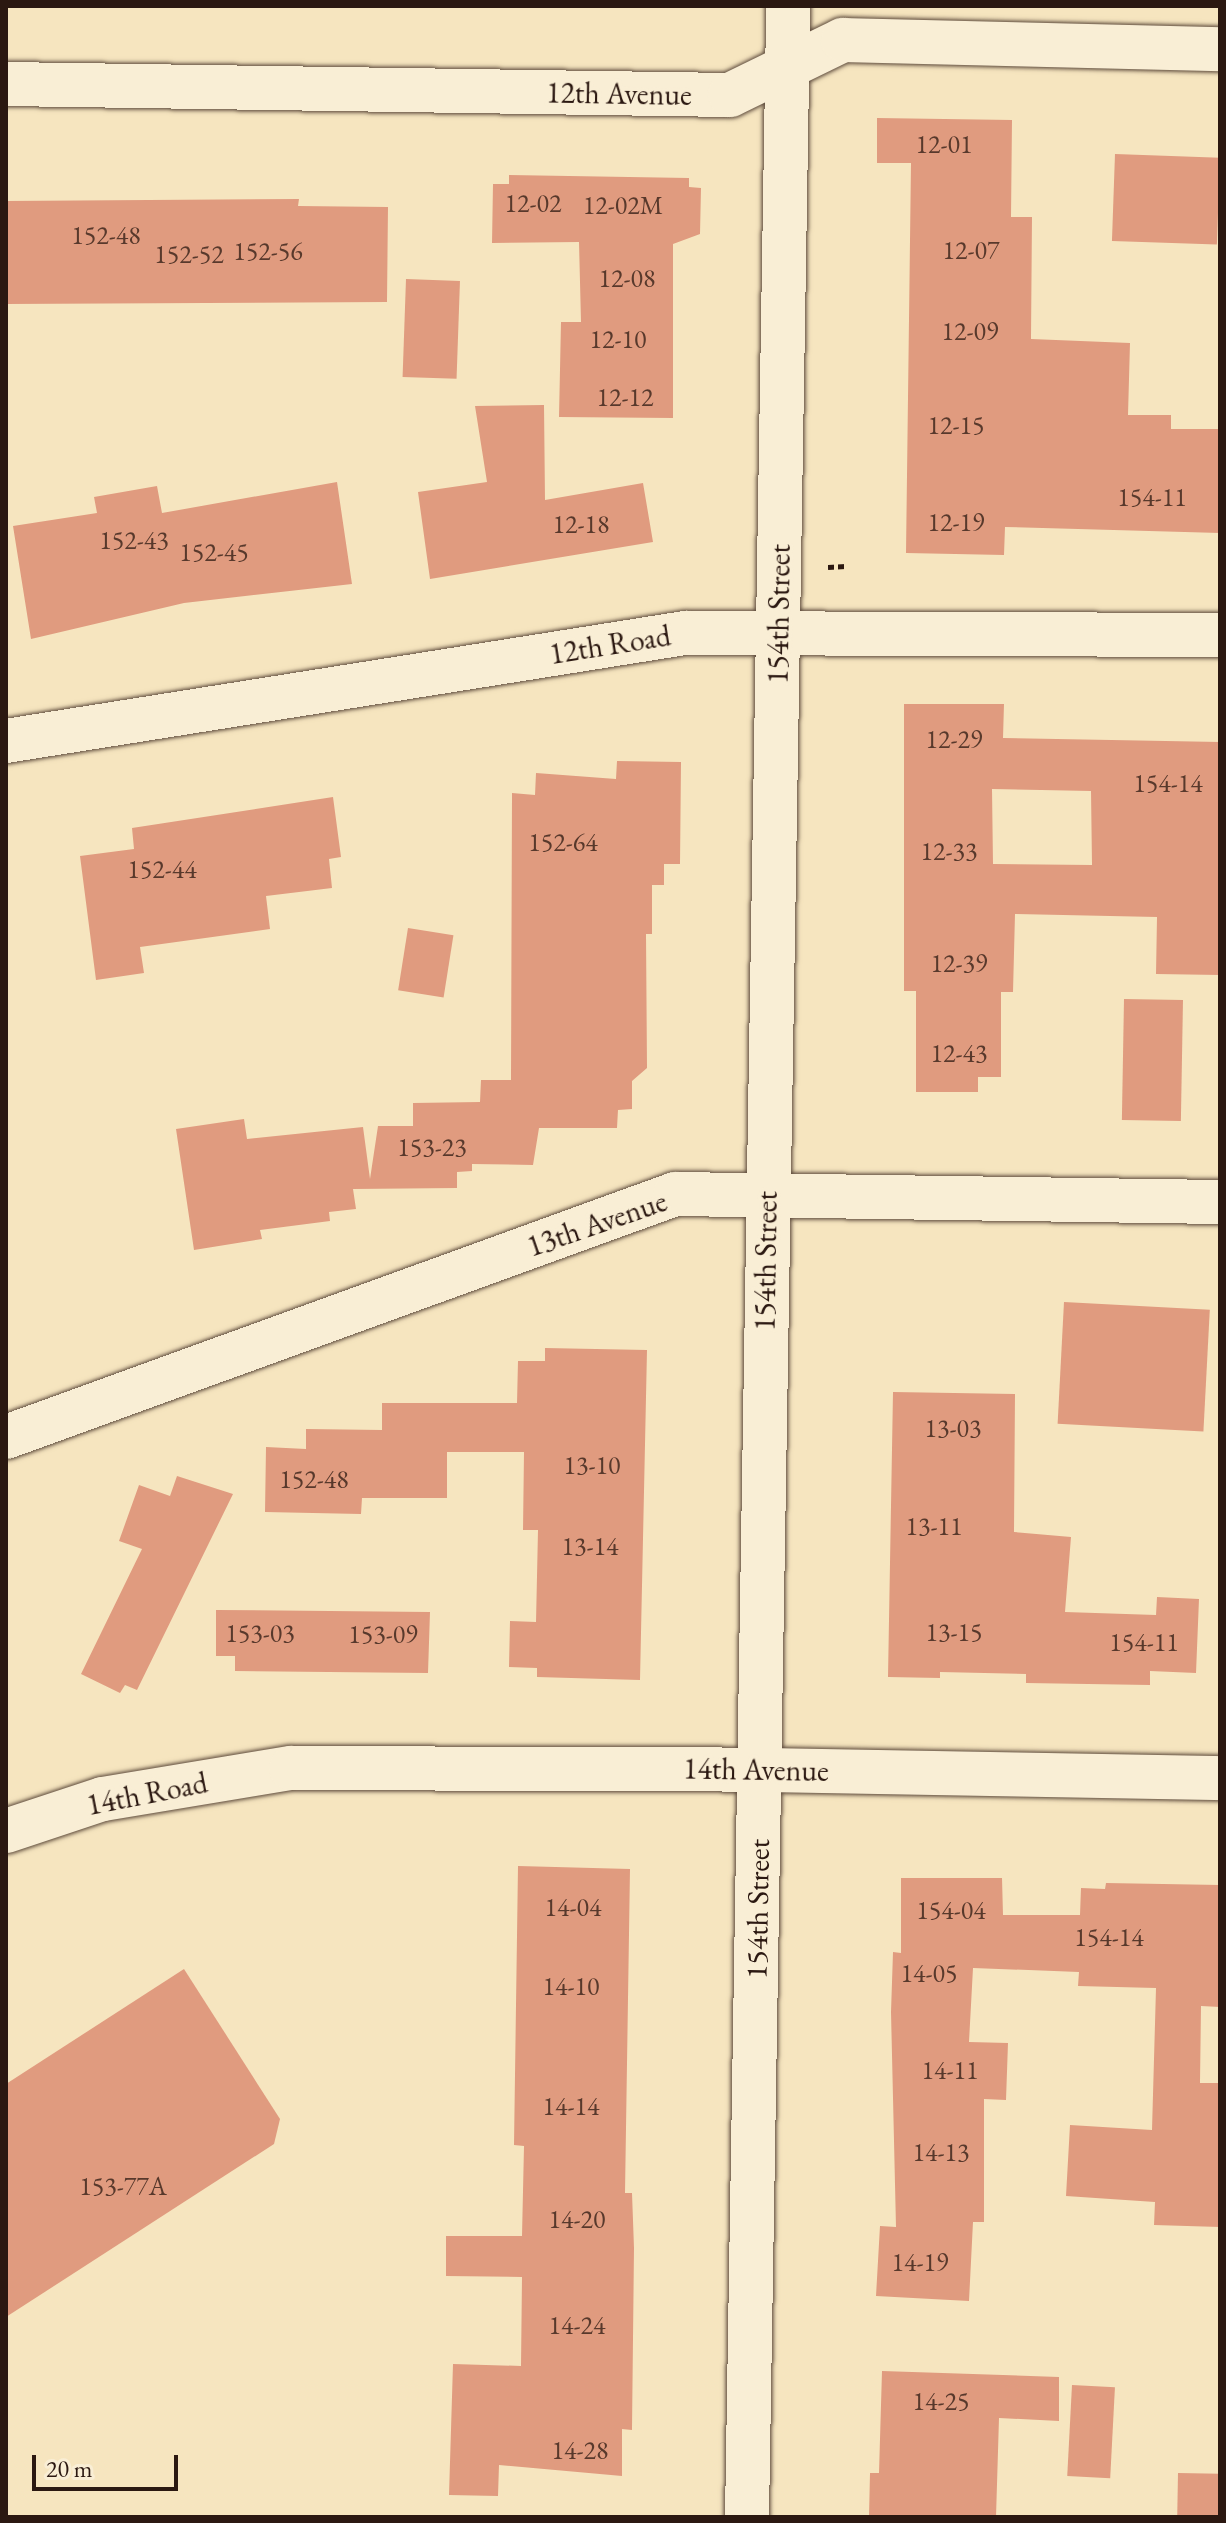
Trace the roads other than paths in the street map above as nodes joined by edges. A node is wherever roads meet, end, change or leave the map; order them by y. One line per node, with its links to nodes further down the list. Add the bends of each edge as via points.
1 (788, 6): 3 (street, 154th Street)
2 (1220, 49): 3 (street, 12th Avenue, via 843,40)
3 (787, 69): 4 (street, 12th Avenue, via 730,95); 5 (street, 154th Street)
4 (6, 84)
5 (778, 628): 6 (street, 12th Road); 7 (street, 12th Road, via 685,633); 8 (street, 154th Street)
6 (1220, 635)
7 (6, 741)
8 (766, 1195): 9 (street, 13th Avenue); 10 (street, 13th Avenue, via 675,1194); 12 (street, 154th Street)
9 (1220, 1202)
10 (6, 1437)
11 (291, 1768): 12 (street, 14th Avenue); 14 (street, 14th Road, via 103,1799)
12 (760, 1770): 13 (street, 14th Avenue); 15 (street, 154th Street)
13 (1220, 1778)
14 (6, 1831)
15 (747, 2517)

